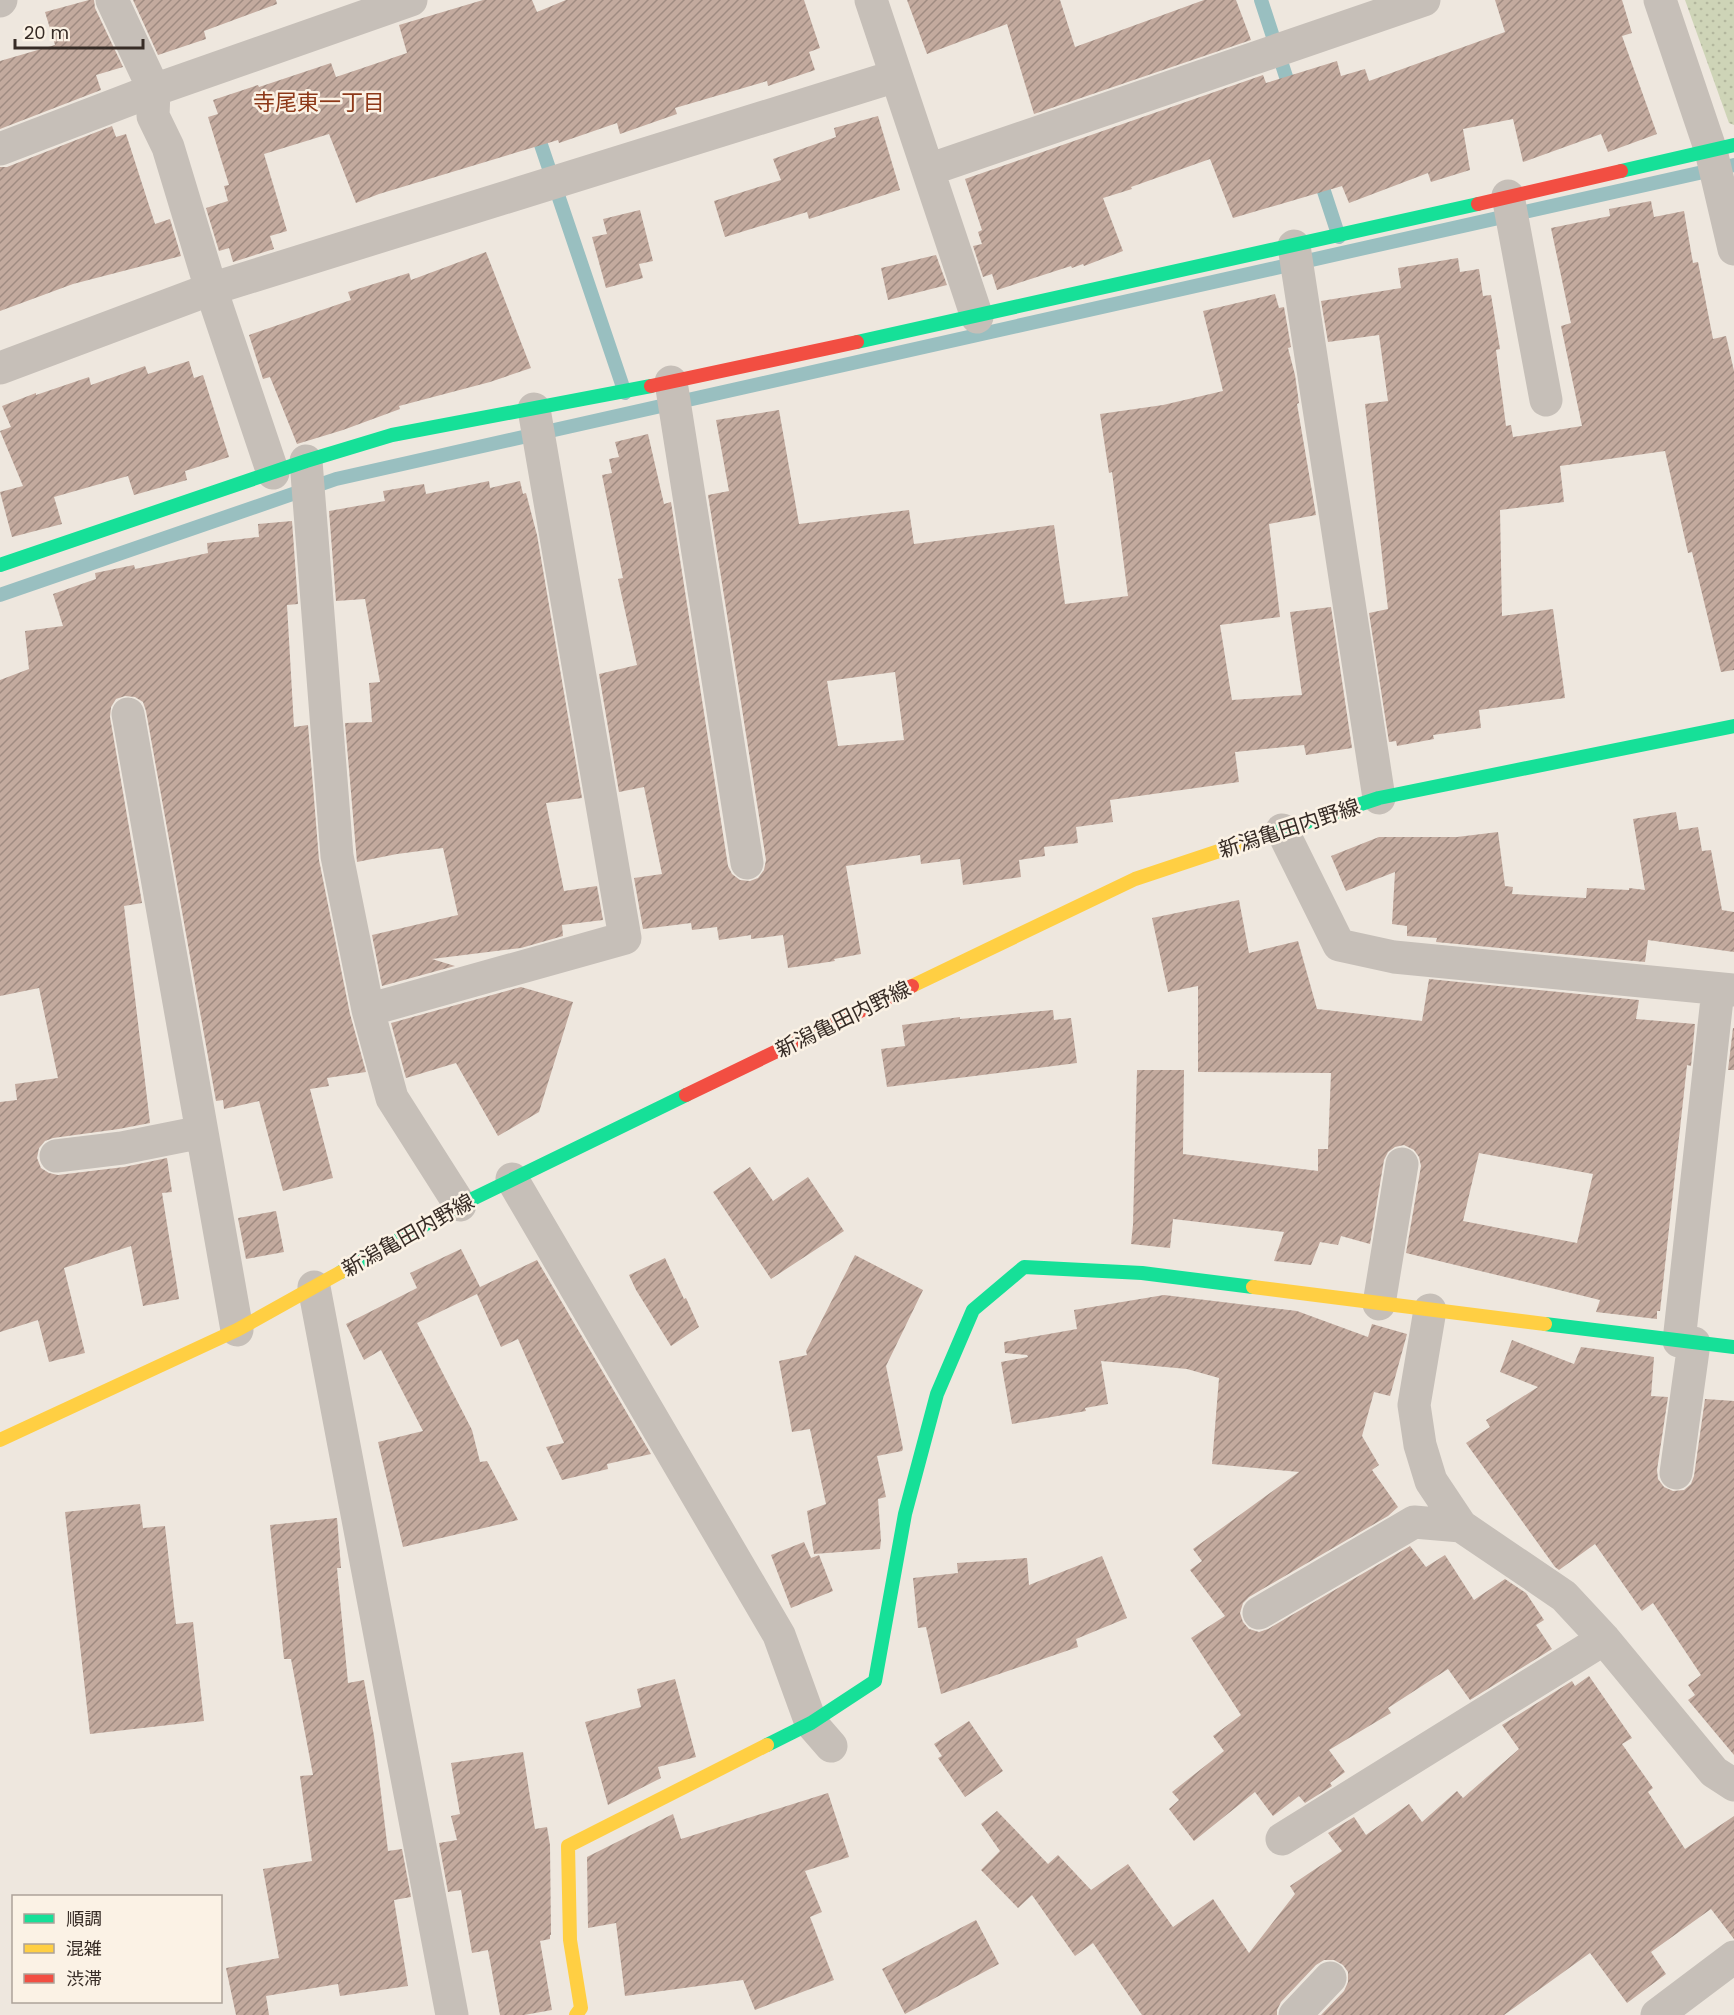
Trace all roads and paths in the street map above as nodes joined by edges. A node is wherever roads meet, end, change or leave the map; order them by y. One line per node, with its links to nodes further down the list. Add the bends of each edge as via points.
1 (112, 0): 7 (street)
2 (411, 0): 7 (street)
3 (871, 0): 6 (street)
4 (1424, 0): 10 (street)
5 (1660, 0): 8 (street)
6 (896, 76): 10 (street); 14 (street)
7 (153, 90): 9 (street); 14 (street, via 153,116 168,147)
8 (1723, 148): 11 (street); 13 (street)
9 (0, 149)
10 (928, 170): 15 (street)
11 (1508, 196): 12 (street); 18 (street)
12 (1294, 246): 15 (street); 25 (street)
13 (1734, 249)
14 (211, 289): 16 (street); 21 (street)
15 (977, 317): 17 (street)
16 (0, 368)
17 (671, 382): 19 (street); 27 (street)
18 (1546, 400)
19 (534, 409): 20 (street, via 392,435); 29 (street, via 625,938)
20 (306, 461): 21 (street); 29 (street, via 337,856)
21 (273, 473): 22 (street)
22 (0, 565)
23 (128, 714): 30 (street)
24 (1734, 726): 25 (street, 新潟亀田内野線)
25 (1379, 798): 26 (street, 新潟亀田内野線)
26 (1282, 830): 28 (street, via 1339,945 1394,957); 33 (street, 新潟亀田内野線, via 1136,879)
27 (747, 863)
28 (1726, 990): 39 (street)
29 (368, 1010): 34 (street, via 392,1098)
30 (202, 1132): 31 (street); 38 (street)
31 (56, 1156)
32 (1402, 1164): 36 (street)
33 (512, 1179): 34 (street, 新潟亀田内野線); 46 (street, via 779,1635)
34 (460, 1205): 35 (street, 新潟亀田内野線)
35 (314, 1287): 38 (street, 新潟亀田内野線); 52 (street)
36 (1379, 1304): 37 (street); 46 (street, via 1142,1273 1024,1267 973,1310 937,1394 905,1514 875,1681)
37 (1430, 1310): 39 (street); 43 (street, via 1414,1405 1431,1480)
38 (237, 1330): 41 (street, 新潟亀田内野線)
39 (1687, 1342): 40 (street); 42 (street)
40 (1734, 1347)
41 (0, 1440)
42 (1676, 1473)
43 (1461, 1526): 44 (street, via 1414,1522); 45 (street, via 1564,1596)
44 (1259, 1612)
45 (1604, 1640): 47 (street, via 1714,1772); 48 (street)
46 (821, 1735): 51 (street, via 568,1846 570,1940)
47 (1734, 1785)
48 (1282, 1839)
49 (1734, 1958): 54 (street)
50 (1330, 1978): 53 (street)
51 (581, 2012)
52 (452, 2015)
53 (1295, 2015)
54 (1657, 2015)

